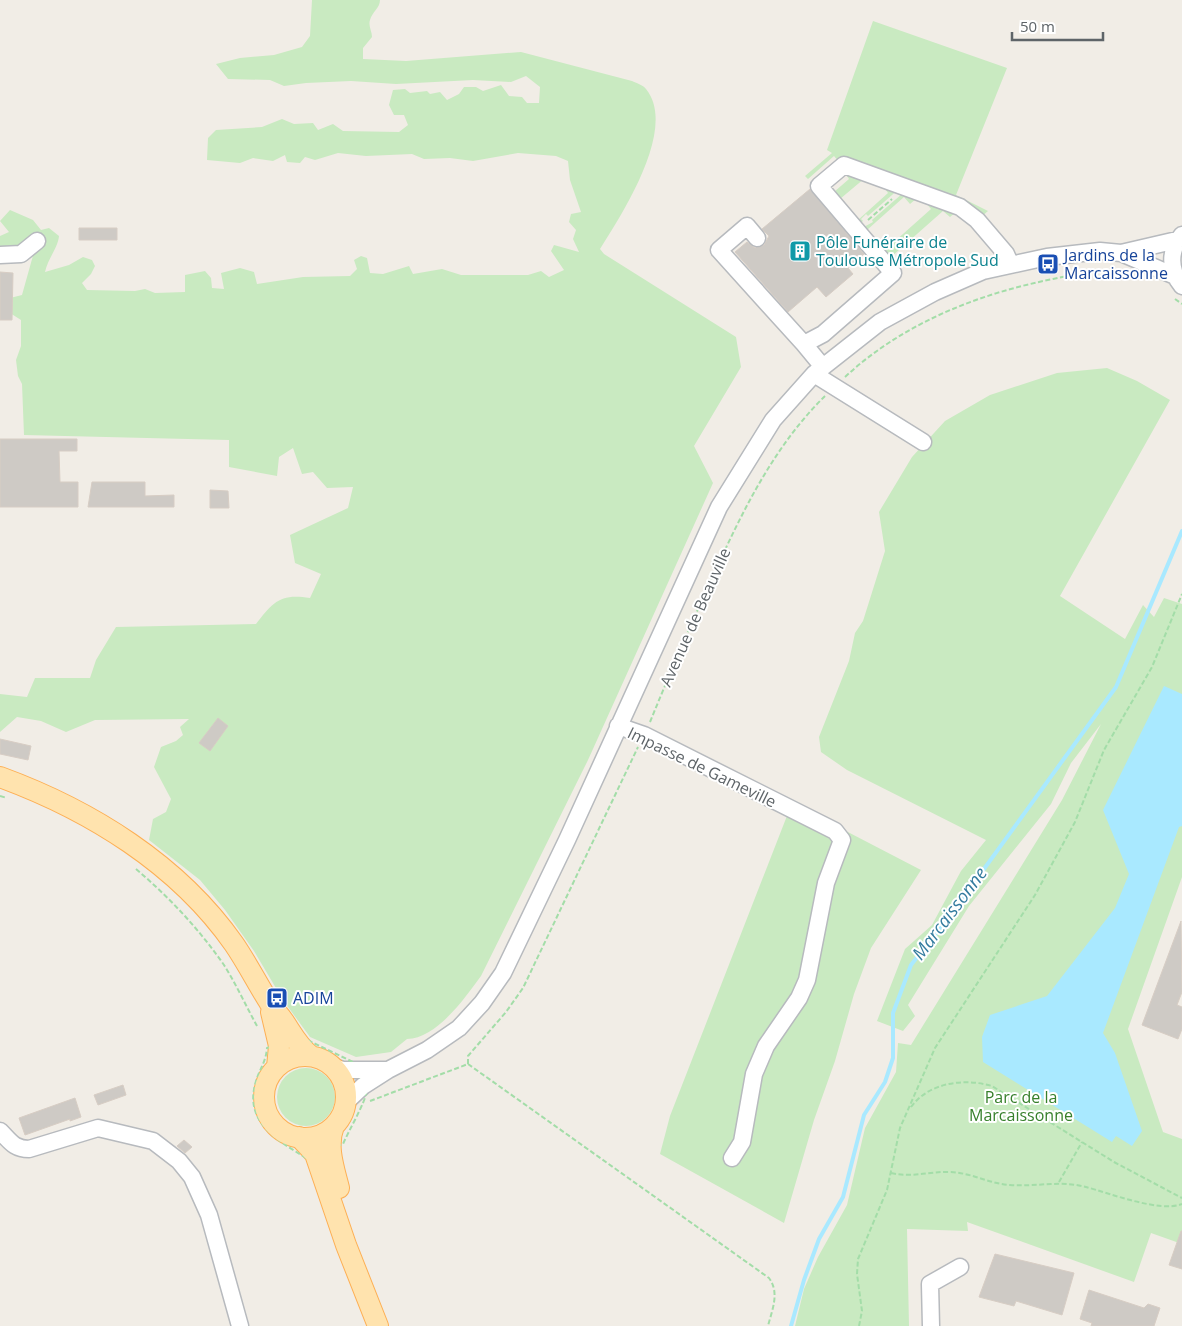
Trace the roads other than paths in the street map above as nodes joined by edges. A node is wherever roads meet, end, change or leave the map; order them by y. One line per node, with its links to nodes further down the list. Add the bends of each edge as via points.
1 (757, 238): 8 (street, via 747,226 719,250)
2 (1180, 238): 4 (street, Avenue de Beauville); 7 (street, via 1172,261)
3 (36, 241): 5 (street, via 21,254)
4 (1121, 252): 6 (street, Avenue de Beauville, via 1071,254); 7 (street, Avenue de Beauville)
5 (0, 255)
6 (1010, 264): 8 (street, via 1006,254 977,220 960,207 844,165 819,186 893,273 823,334); 9 (street, Avenue de Beauville, via 983,271 935,292 880,322)
7 (1179, 281)
8 (804, 344): 9 (street)
9 (819, 371): 10 (street, via 835,387); 11 (street, Avenue de Beauville, via 773,420 719,507)
10 (923, 442)
11 (618, 726): 17 (street, Avenue de Beauville, via 498,981 460,1028); 23 (street, Impasse de Gameville, via 644,735 834,832 842,840 826,884 807,980 754,1074 742,1142)
12 (0, 777): 13 (main road, via 51,797 87,816 167,872 216,921 247,964 269,1002)
13 (277, 1044): 14 (main road); 15 (main road)
14 (311, 1056): 15 (main road, via 292,1057); 16 (main road)
15 (277, 1067): 21 (main road, via 265,1086 266,1109 278,1128)
16 (334, 1067): 17 (street, Avenue de Beauville); 18 (main road)
17 (388, 1070): 18 (street, Avenue de Beauville)
18 (358, 1097): 19 (main road)
19 (334, 1126): 21 (main road, via 314,1137); 22 (main road)
20 (0, 1131): 25 (street, via 13,1146 29,1149 85,1130 109,1129 153,1141 172,1155 192,1177 209,1216)
21 (299, 1138): 22 (main road)
22 (322, 1151): 26 (main road, via 346,1245)
23 (732, 1158)
24 (960, 1267): 27 (street, via 930,1284)
25 (240, 1326)
26 (378, 1326)
27 (931, 1326)

